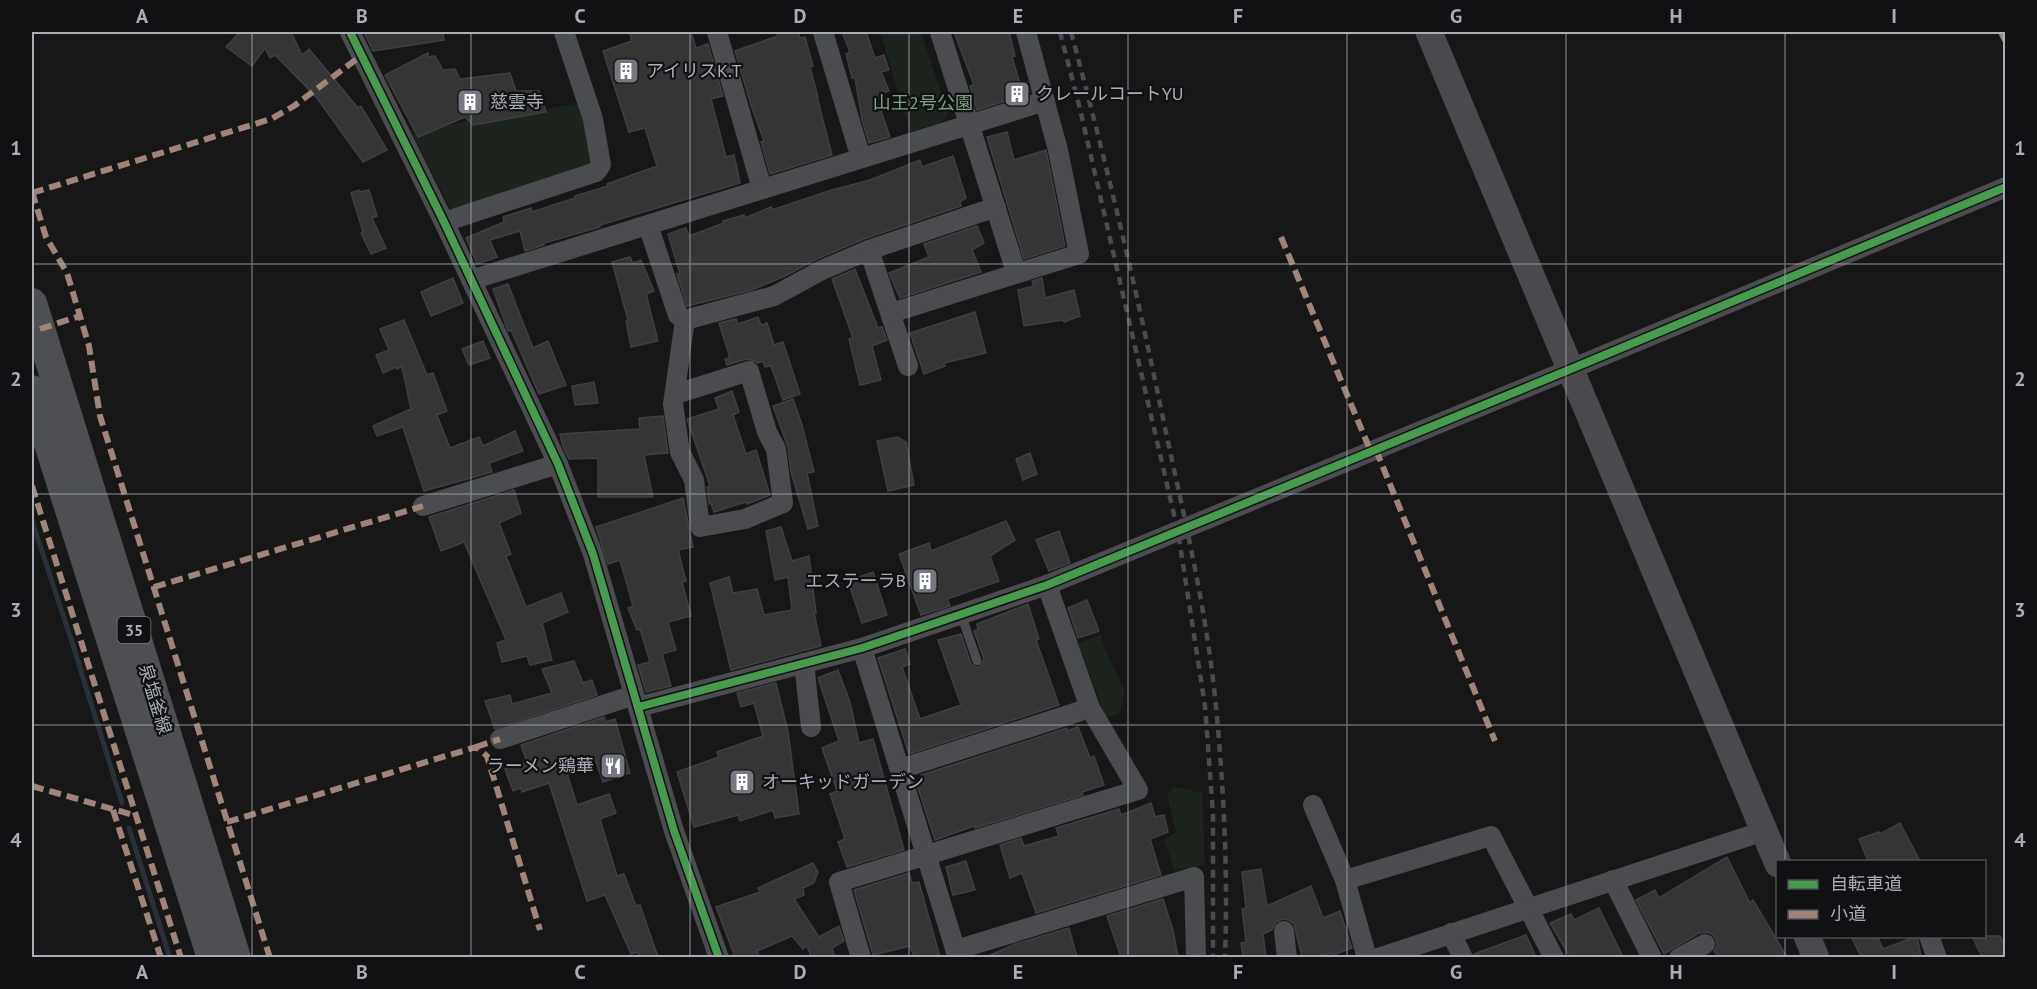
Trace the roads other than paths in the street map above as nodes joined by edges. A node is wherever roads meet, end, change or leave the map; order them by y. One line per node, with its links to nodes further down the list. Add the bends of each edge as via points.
1 (350, 32): 14 (street)
2 (564, 32): 14 (street, via 593,119 601,165 596,171)
3 (717, 32): 12 (street)
4 (823, 32): 10 (street)
5 (940, 32): 9 (street)
6 (1026, 32): 8 (street)
7 (1429, 32): 23 (street)
8 (1045, 101): 9 (street); 17 (street, via 1079,254)
9 (969, 124): 10 (street); 13 (street)
10 (861, 158): 12 (street)
11 (2006, 187): 23 (street)
12 (762, 189): 15 (street)
13 (996, 207): 16 (street); 17 (street)
14 (444, 222): 18 (street)
15 (648, 225): 18 (street); 21 (street, via 678,315)
16 (869, 250): 19 (street); 21 (street, via 774,296)
17 (1016, 272): 19 (street)
18 (471, 280): 26 (street)
19 (891, 313): 22 (street)
20 (36, 316): 28 (main road, via 35,355 62,445); 53 (main road, 泉塩釜線 / 35)
21 (686, 320): 25 (street)
22 (908, 366)
23 (1571, 369): 29 (street); 40 (street)
24 (32, 390): 28 (main road, 泉塩釜線 / 35)
25 (676, 394): 25 (street, via 673,404 680,452 694,480 700,527 745,519 783,503 776,449 749,371)
26 (558, 464): 27 (street); 34 (street, via 593,554)
27 (423, 506)
28 (69, 507): 52 (main road, 泉塩釜線 / 35)
29 (1047, 585): 30 (street); 35 (street)
30 (961, 614): 31 (street); 32 (lane)
31 (862, 648): 33 (street); 38 (street)
32 (977, 661)
33 (804, 663): 34 (street); 36 (street)
34 (636, 701): 37 (street); 54 (street, via 674,831)
35 (1090, 708): 38 (street); 41 (street, via 1138,790)
36 (811, 727)
37 (500, 739)
38 (900, 768): 41 (street)
39 (1313, 805): 43 (street)
40 (1764, 831): 42 (street); 44 (street)
41 (927, 855): 51 (street); 55 (street, via 839,882)
42 (1776, 860)
43 (1345, 880): 45 (street, via 1491,836); 58 (street)
44 (1613, 880): 45 (street); 62 (street)
45 (1530, 908): 47 (street); 61 (street)
46 (1284, 931): 57 (street)
47 (1451, 933): 59 (street); 60 (street)
48 (1808, 938): 64 (street)
49 (1930, 938): 65 (street)
50 (1705, 944): 63 (street)
51 (957, 954): 56 (street, via 1194,877)
52 (212, 957)
53 (236, 957)
54 (719, 957)
55 (861, 957)
56 (1196, 957)
57 (1287, 957)
58 (1367, 957)
59 (1378, 957)
60 (1463, 957)
61 (1554, 957)
62 (1652, 957)
63 (1679, 957)
64 (1816, 957)
65 (1937, 957)

